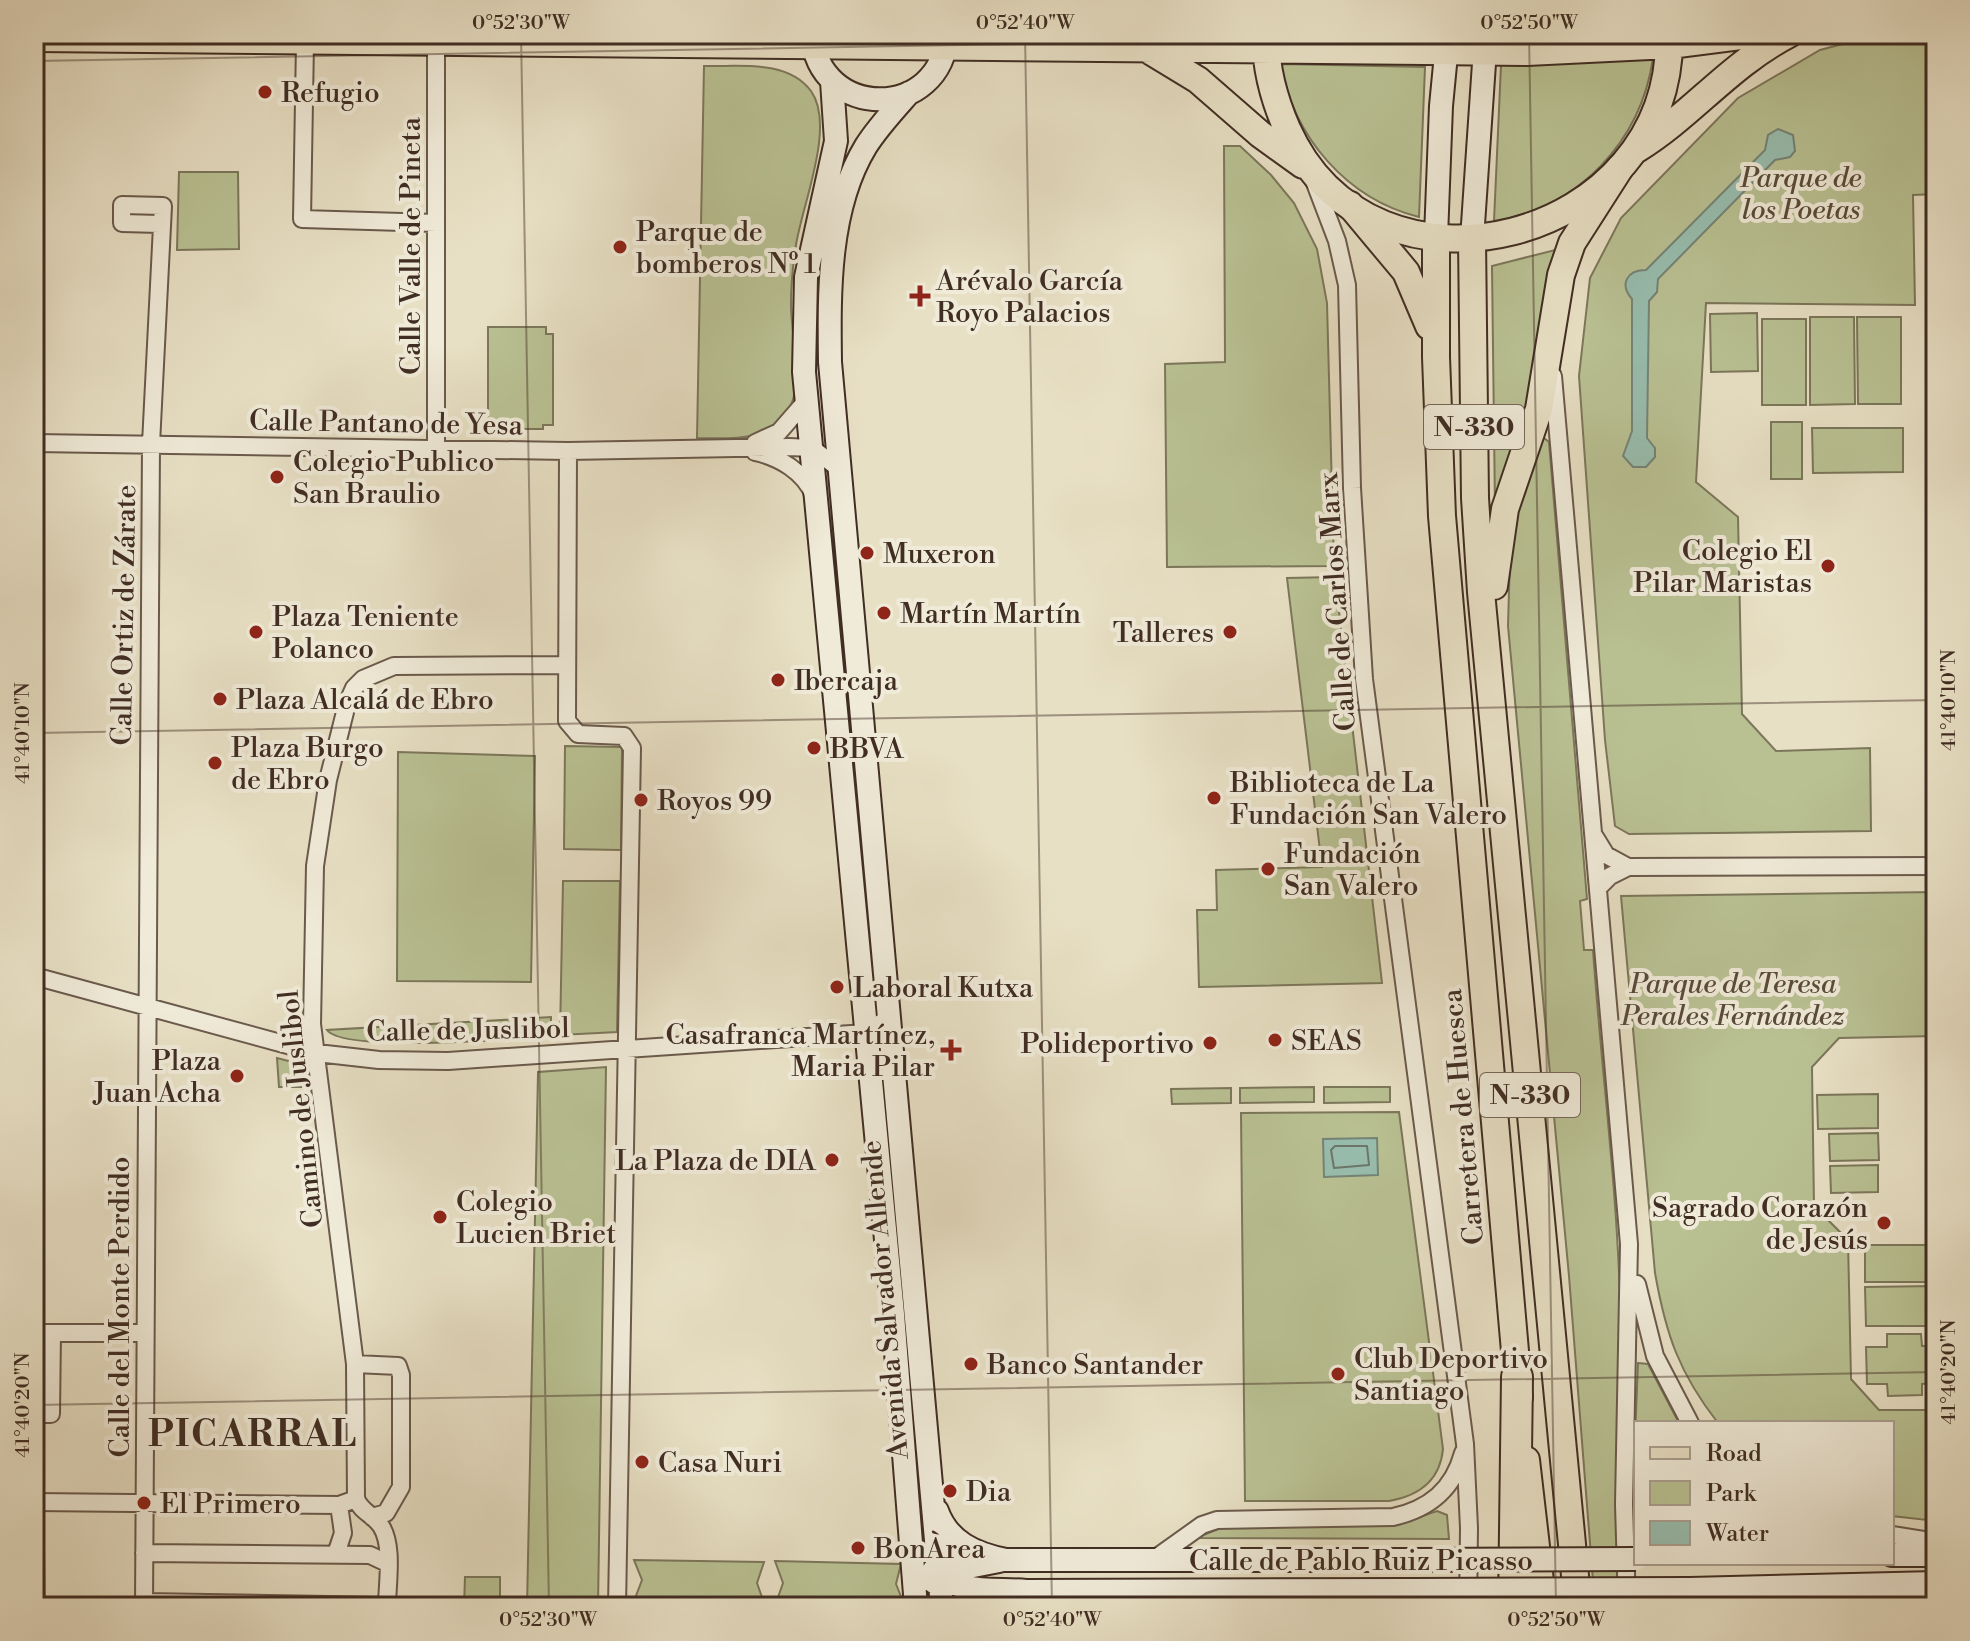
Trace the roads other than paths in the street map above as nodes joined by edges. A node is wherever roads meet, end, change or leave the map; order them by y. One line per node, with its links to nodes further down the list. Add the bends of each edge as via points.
1 (1756, 34): 6 (main road)
2 (1789, 34): 15 (main road, via 1732,69)
3 (34, 38): 8 (main road)
4 (812, 40): 5 (main road); 11 (main road); 13 (main road)
5 (947, 40): 12 (main road); 14 (main road, Avenida Salvador Allende, via 935,71)
6 (1669, 40): 10 (main road); 15 (main road, via 1655,111)
7 (1266, 41): 9 (main road); 12 (main road); 16 (main road, via 1282,118)
8 (305, 42): 11 (main road); 18 (street, via 302,219)
9 (1447, 42): 10 (main road); 20 (main road)
10 (1485, 43): 21 (main road)
11 (436, 44): 18 (street, Calle Valle de Pineta)
12 (1147, 49): 16 (main road, via 1198,80)
13 (832, 81): 14 (main road, via 869,99); 24 (main road, Avenida Salvador Allende, via 836,141 806,277)
14 (909, 93): 31 (main road, Avenida Salvador Allende, via 865,147 842,209 829,306)
15 (1627, 160): 21 (main road, via 1596,192 1553,219 1504,236); 22 (main road, via 1572,243 1561,275)
16 (1309, 169): 17 (main road); 55 (street, Calle de Carlos Marx, via 1337,241 1347,285 1352,488 1367,702)
17 (1350, 205): 20 (main road, via 1406,231); 23 (main road, via 1416,289)
18 (436, 223): 29 (street, Calle Valle de Pineta)
19 (160, 224): 26 (street, Calle Ortiz de Zárate)
20 (1436, 237): 21 (main road); 23 (main road, Carretera de Huesca / N-330)
21 (1472, 239): 36 (main road, N-330, via 1475,498)
22 (1551, 347): 36 (main road, via 1535,426 1501,532 1494,583); 37 (street)
23 (1436, 357): 52 (main road, Carretera de Huesca / N-330, via 1450,622)
24 (806, 401): 27 (street, Calle Pantano de Yesa, via 779,432); 28 (main road, Avenida Salvador Allende)
25 (34, 443): 26 (street, Calle Pantano de Yesa)
26 (151, 444): 29 (street, Calle Pantano de Yesa); 42 (street, Calle Ortiz de Zárate)
27 (738, 448): 28 (street, Calle Pantano de Yesa); 30 (street, Calle Pantano de Yesa); 32 (street, Calle Pantano de Yesa, via 763,453 789,467 808,483)
28 (812, 448): 31 (street); 32 (main road, Avenida Salvador Allende)
29 (436, 449): 30 (street, Calle Pantano de Yesa)
30 (568, 451): 34 (street)
31 (838, 468): 35 (main road, Avenida Salvador Allende)
32 (816, 504): 33 (main road, Avenida Salvador Allende)
33 (832, 656): 35 (street); 44 (main road, Avenida Salvador Allende)
34 (566, 665): 45 (street, via 567,721 578,734 627,737 632,748); 46 (street, Camino de Juslibol, via 399,665 371,674 354,688 328,780 315,866 312,1024)
35 (858, 666): 43 (main road, Avenida Salvador Allende)
36 (1493, 689): 88 (main road, N-330)
37 (1592, 830): 39 (street, via 1606,855); 40 (street)
38 (1936, 866): 39 (street)
39 (1628, 867): 40 (street)
40 (1598, 888): 47 (street)
41 (34, 976): 42 (street, Calle de Juslibol)
42 (145, 1006): 46 (street, Calle de Juslibol); 50 (street, Calle del Monte Perdido)
43 (888, 1018): 44 (street); 56 (main road, Avenida Salvador Allende)
44 (866, 1033): 45 (street, Calle de Juslibol); 62 (main road, Avenida Salvador Allende)
45 (626, 1049): 46 (street, Calle de Juslibol, via 418,1061); 80 (street)
46 (317, 1053): 51 (street, Camino de Juslibol)
47 (1629, 1244): 54 (street, via 1647,1335 1663,1378); 89 (street)
48 (34, 1333): 49 (street)
49 (52, 1333): 50 (street); 53 (street)
50 (145, 1333): 59 (street, Calle del Monte Perdido)
51 (355, 1364): 57 (street, Camino de Juslibol); 61 (street, via 395,1364 401,1375 401,1491 386,1513)
52 (1517, 1377): 86 (highway); 87 (main road, Carretera de Huesca / N-330)
53 (43, 1414)
54 (1689, 1421)
55 (1465, 1444): 71 (street, Calle de Pablo Ruiz Picasso, via 1451,1484 1421,1509 1393,1517 1217,1520); 85 (street, Calle de Carlos Marx)
56 (932, 1496): 70 (main road, Calle de Pablo Ruiz Picasso, via 955,1539 982,1555); 73 (main road, Avenida Salvador Allende)
57 (356, 1499): 60 (street); 61 (street)
58 (34, 1502): 59 (street)
59 (144, 1503): 60 (street); 65 (street, Calle del Monte Perdido)
60 (339, 1505): 66 (street, via 343,1533)
61 (372, 1517): 72 (street, via 385,1535)
62 (911, 1531): 73 (main road, Avenida Salvador Allende); 81 (main road, Avenida Salvador Allende)
63 (1894, 1535): 64 (street)
64 (1936, 1542)
65 (144, 1553): 66 (street); 78 (street, Calle del Monte Perdido)
66 (336, 1554): 72 (street, via 376,1555)
67 (1894, 1555): 68 (main road)
68 (1936, 1555)
69 (1634, 1559): 71 (main road, Calle de Pablo Ruiz Picasso, bridge)
70 (1006, 1560): 71 (main road, Calle de Pablo Ruiz Picasso); 73 (main road, Calle de Pablo Ruiz Picasso)
71 (1153, 1560)
72 (387, 1563): 79 (street)
73 (940, 1577): 76 (main road, Calle de Pablo Ruiz Picasso, via 970,1588); 81 (main road, Avenida Salvador Allende); 82 (main road, Avenida Salvador Allende)
74 (1936, 1583): 75 (main road, Calle de Pablo Ruiz Picasso, bridge)
75 (1410, 1590): 76 (main road, Calle de Pablo Ruiz Picasso); 84 (street)
76 (1026, 1591): 83 (main road, Calle de Pablo Ruiz Picasso)
77 (1936, 1593): 90 (street)
78 (144, 1605): 79 (street)
79 (387, 1606)
80 (617, 1607)
81 (918, 1607)
82 (942, 1607)
83 (982, 1607)
84 (1310, 1607)
85 (1468, 1607)
86 (1514, 1607)
87 (1543, 1607)
88 (1578, 1607)
89 (1627, 1607)
90 (1824, 1607)

